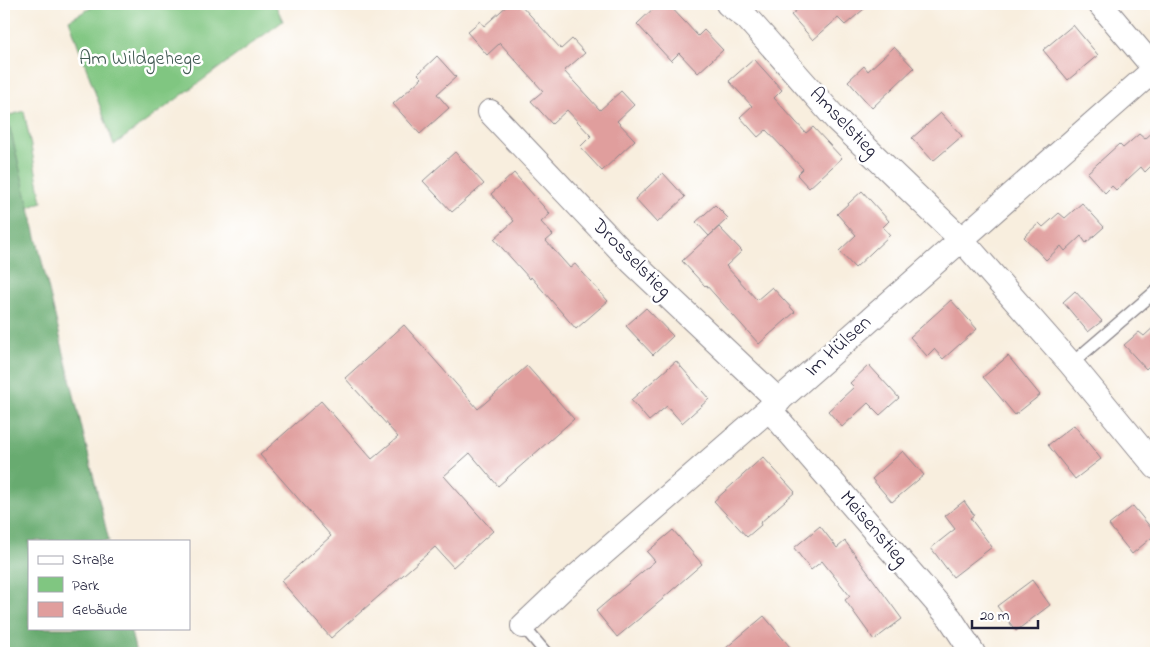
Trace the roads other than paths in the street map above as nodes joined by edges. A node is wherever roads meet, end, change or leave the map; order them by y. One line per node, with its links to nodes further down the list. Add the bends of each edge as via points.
1 (728, 4): 5 (street, Amselstieg, via 747,18 836,119)
2 (1100, 4): 3 (street)
3 (1156, 68): 5 (street, Im Hülsen)
4 (490, 112): 8 (street, Drosselstieg)
5 (961, 239): 7 (street, Amselstieg); 8 (street, Im Hülsen)
6 (1156, 291): 7 (lane)
7 (1071, 364): 9 (street, Amselstieg)
8 (774, 405): 10 (street, Im Hülsen); 11 (street, Meisenstieg, via 950,618)
9 (1156, 467)
10 (523, 626): 12 (lane)
11 (973, 652)
12 (546, 653)

